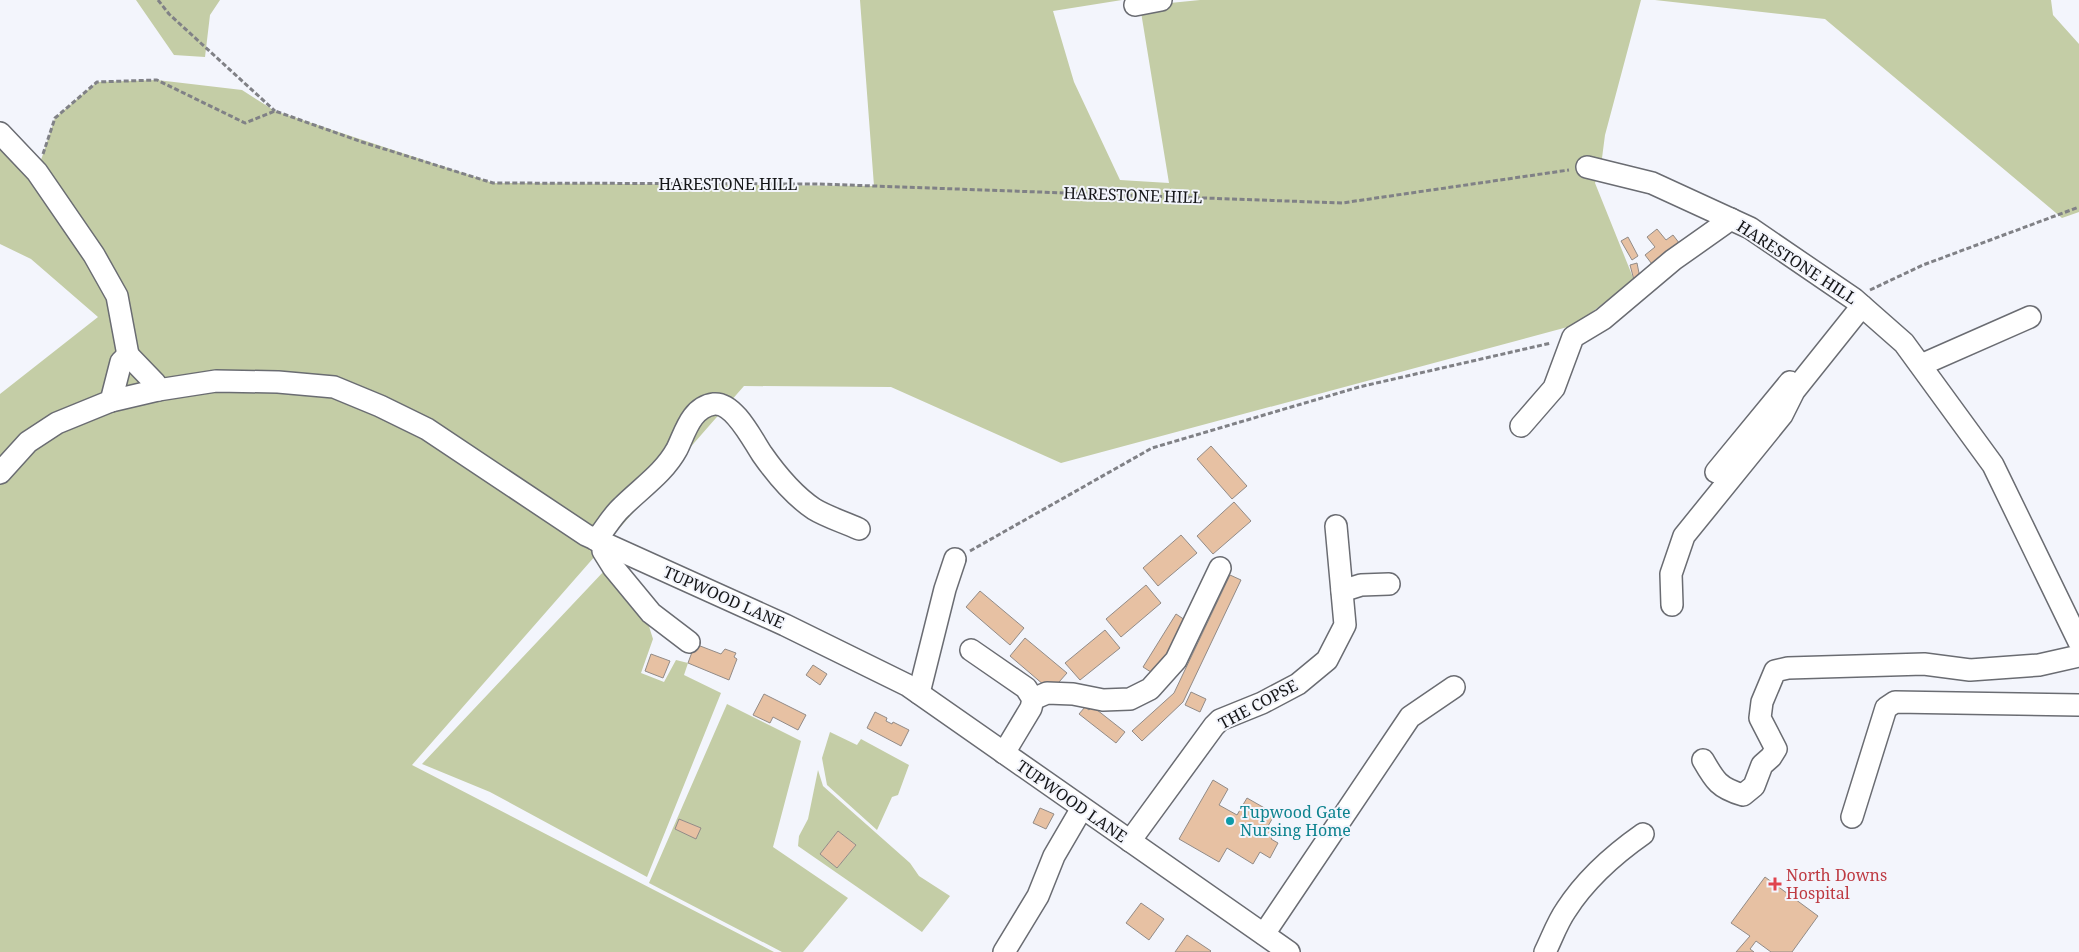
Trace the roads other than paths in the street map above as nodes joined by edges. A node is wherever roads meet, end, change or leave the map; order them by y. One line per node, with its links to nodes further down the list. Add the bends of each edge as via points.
1 (1161, 0): 2 (street)
2 (1135, 4)
3 (0, 133): 8 (street, via 37,172 94,254 116,296)
4 (1587, 167): 5 (street, HARESTONE HILL, via 1652,183)
5 (1731, 219): 6 (street, HARESTONE HILL, via 1750,228); 12 (street, via 1573,338 1554,388)
6 (1858, 302): 9 (street, HARESTONE HILL, via 1904,343); 13 (street); 22 (street, via 1794,391 1782,415 1684,536 1671,574)
7 (2030, 317): 9 (street)
8 (128, 355): 10 (street); 11 (street, via 121,362)
9 (1921, 365): 24 (street, HARESTONE HILL, via 1993,465)
10 (158, 390): 11 (street, TUPWOOD LANE); 17 (street, TUPWOOD LANE, via 216,381 334,387 427,429 586,535)
11 (111, 401): 14 (street, TUPWOOD LANE, via 57,423 28,442)
12 (1521, 426)
13 (1716, 472)
14 (0, 473)
15 (1336, 526): 21 (street, THE COPSE)
16 (859, 529): 17 (street, via 815,509 796,494 773,470 737,416 724,406 713,404 694,415 660,472 621,508)
17 (600, 541): 23 (street, via 613,567 651,613); 28 (street, TUPWOOD LANE, via 785,624)
18 (955, 559): 28 (street)
19 (1220, 568): 29 (street, via 1176,660 1150,689 1130,699 1103,700 1047,693)
20 (1388, 584): 21 (street, via 1362,584)
21 (1342, 591): 36 (street, THE COPSE, via 1345,625 1328,660 1298,684 1220,720)
22 (1672, 605)
23 (689, 642)
24 (2079, 642)
25 (971, 650): 29 (street, via 1026,688)
26 (2079, 656): 32 (street, via 2039,664 1970,670 1924,664 1775,671 1762,702 1760,718 1776,749 1762,765 1754,786 1743,795 1727,790 1714,781)
27 (1454, 686): 37 (street, via 1410,717)
28 (919, 693): 31 (street, TUPWOOD LANE)
29 (1033, 699): 31 (street)
30 (2079, 705): 34 (street, via 1895,702 1886,708)
31 (1004, 753): 33 (street, TUPWOOD LANE)
32 (1703, 760)
33 (1082, 808): 36 (street, TUPWOOD LANE); 38 (street, via 1054,856 1038,896)
34 (1852, 817)
35 (1643, 834): 40 (street, via 1615,854 1583,886 1565,912)
36 (1130, 842): 37 (street, TUPWOOD LANE)
37 (1264, 934): 39 (street, TUPWOOD LANE)
38 (1004, 952)
39 (1288, 952)
40 (1545, 952)

